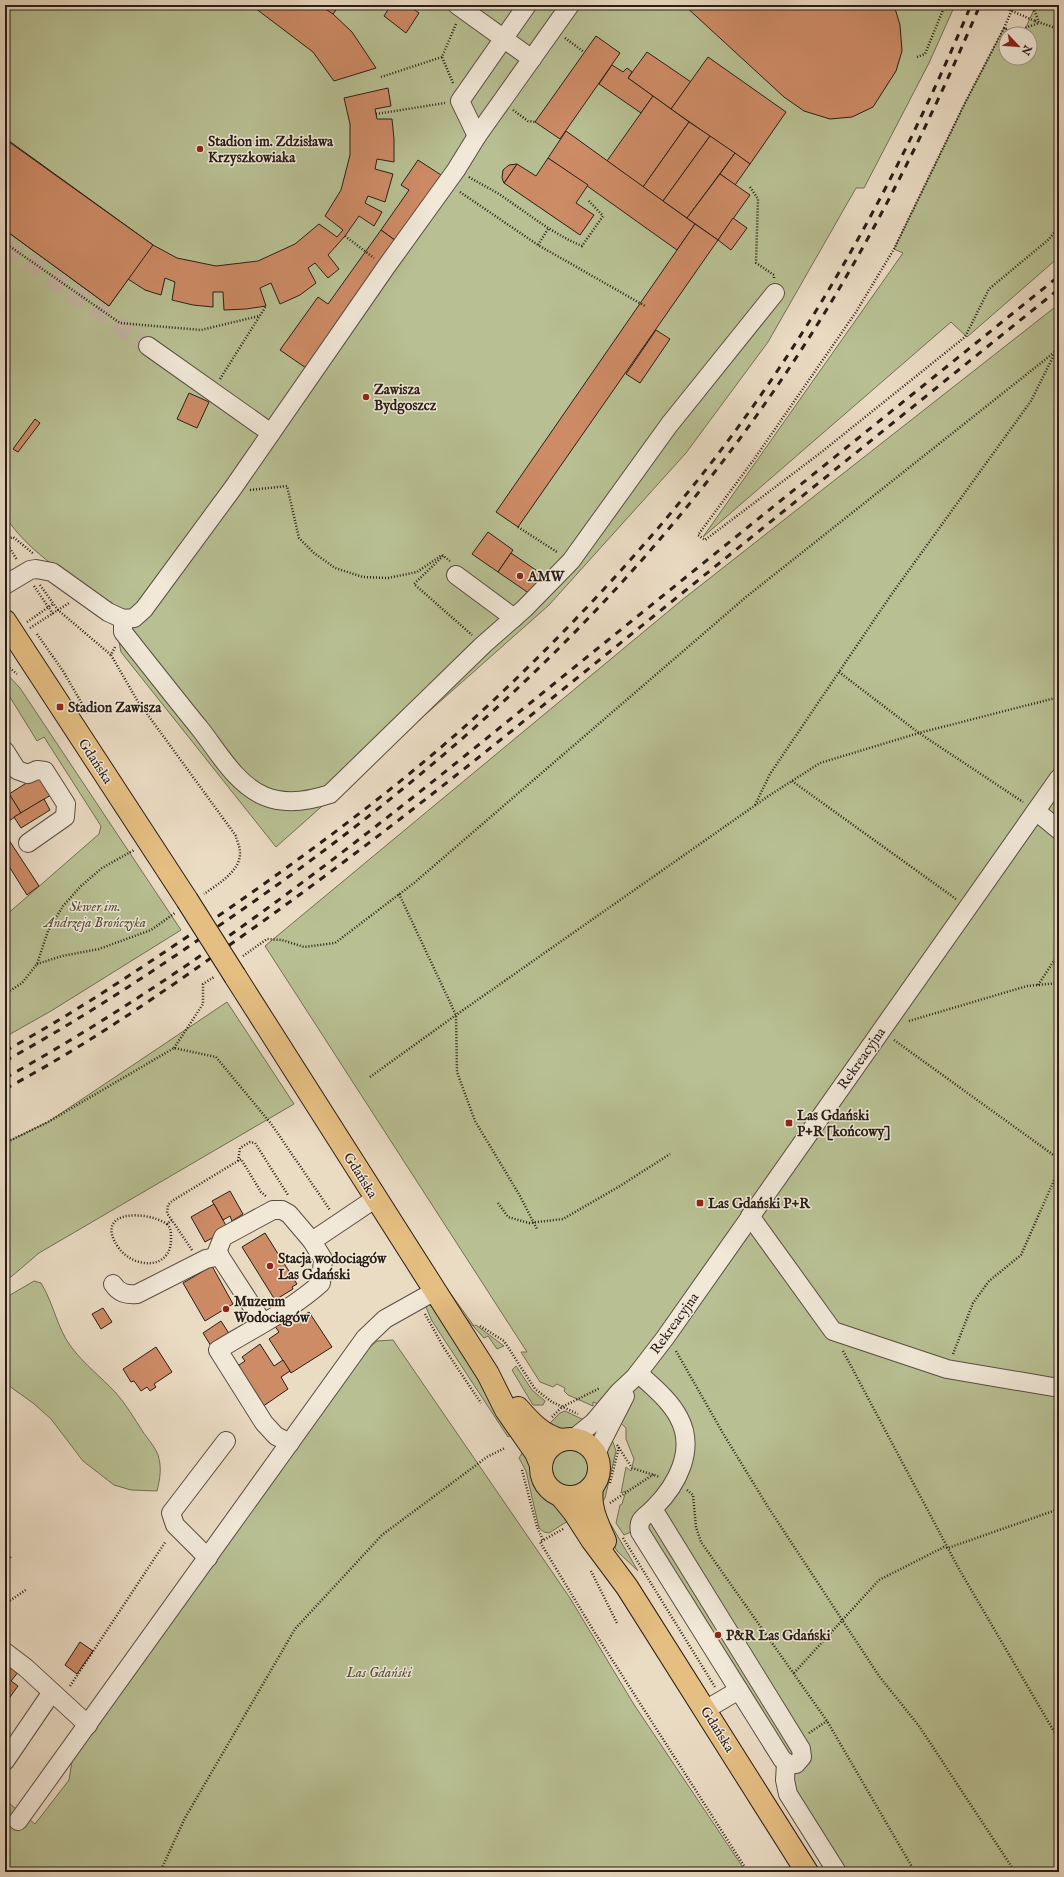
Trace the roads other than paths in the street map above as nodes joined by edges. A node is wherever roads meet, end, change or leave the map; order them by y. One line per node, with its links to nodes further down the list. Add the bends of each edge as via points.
1 (527, 5): 4 (street)
2 (570, 5): 5 (street)
3 (460, 7): 4 (street)
4 (503, 39): 5 (street); 6 (street, via 460,101)
5 (532, 59): 6 (street)
6 (477, 136): 9 (street, via 452,177)
7 (775, 292): 12 (street, via 669,425 571,561)
8 (148, 346): 9 (street)
9 (271, 433): 13 (street, via 144,609 134,618)
10 (456, 570): 12 (street)
11 (6, 587): 13 (street, via 33,570)
12 (514, 618): 13 (street, via 330,794 294,802 264,796 247,785 227,764 123,632)
13 (123, 619)
14 (15, 622): 20 (main road, Gdańska, bridge)
15 (5, 751): 19 (street, via 17,770 28,774 37,770 45,771 66,804 65,817)
16 (1059, 778): 17 (street, Rekreacyjna)
17 (1036, 811): 18 (street); 21 (street, Rekreacyjna)
18 (1059, 830)
19 (28, 843)
20 (376, 1198): 22 (street); 25 (main road, Gdańska)
21 (750, 1216): 28 (street, Rekreacyjna); 29 (street, via 833,1331 947,1369)
22 (312, 1241): 23 (street, via 289,1214 282,1210 273,1210 223,1237 217,1252); 26 (street, via 323,1259 321,1284 306,1297)
23 (220, 1256): 24 (street, via 200,1262 136,1294 127,1295 117,1290); 26 (street)
24 (113, 1284)
25 (435, 1291): 27 (main road, Gdańska); 32 (street, via 385,1319 365,1338)
26 (263, 1323): 32 (street, via 218,1350 264,1423 276,1436)
27 (488, 1374): 30 (main road, Gdańska, via 538,1430 550,1437); 34 (main road, Gdańska, via 506,1410 536,1453)
28 (636, 1375): 30 (street, Rekreacyjna, via 594,1422); 33 (street, Rekreacyjna); 37 (street, via 672,1407 680,1418 685,1443 685,1455 680,1471)
29 (1059, 1388)
30 (567, 1440): 33 (main road, via 587,1444); 34 (main road, via 553,1444 547,1450)
31 (226, 1441): 38 (street, via 171,1513 175,1525)
32 (290, 1443): 38 (street)
33 (596, 1456): 35 (main road)
34 (541, 1465): 36 (main road, via 545,1484)
35 (601, 1486): 36 (main road, via 577,1496); 39 (main road, Gdańska, via 590,1498 592,1513)
36 (561, 1496): 39 (main road, Gdańska)
37 (653, 1509): 40 (street); 41 (street, via 641,1519 640,1532)
38 (208, 1558): 46 (street)
39 (627, 1587): 45 (main road, Gdańska)
40 (715, 1608): 41 (street); 48 (street, via 802,1753 801,1759 794,1765)
41 (694, 1621): 43 (street)
42 (5, 1652): 44 (street)
43 (739, 1690): 45 (street); 48 (street)
44 (57, 1696): 46 (street); 47 (street)
45 (714, 1704): 50 (main road, Gdańska)
46 (88, 1725): 49 (street)
47 (5, 1761)
48 (786, 1763): 51 (street, via 785,1780 788,1794)
49 (18, 1821)
50 (807, 1872)
51 (837, 1872)

